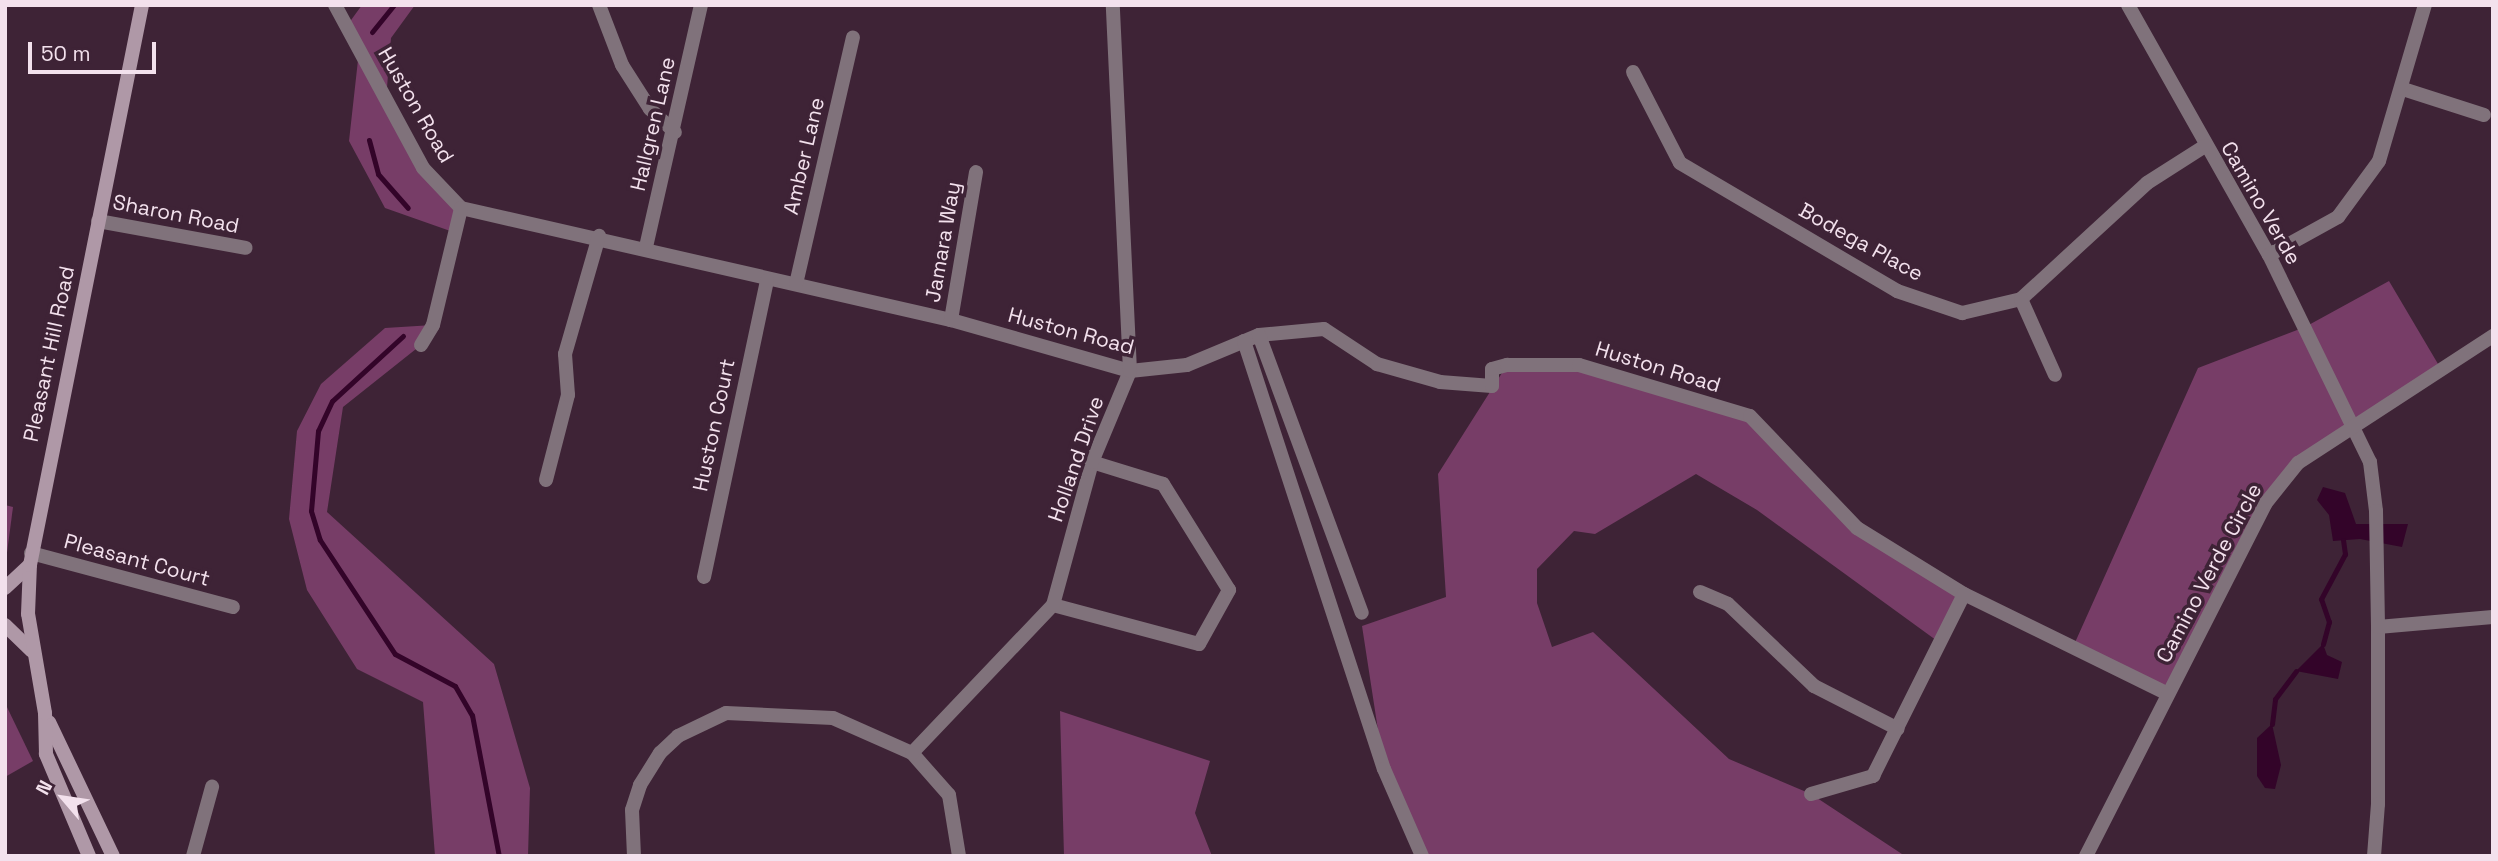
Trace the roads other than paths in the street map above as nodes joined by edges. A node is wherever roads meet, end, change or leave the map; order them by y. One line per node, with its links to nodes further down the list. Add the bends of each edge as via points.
1 (142, 5): 16 (main road, Pleasant Hill Road)
2 (335, 5): 15 (street, Huston Road, via 423,168)
3 (599, 5): 12 (street, via 622,65 650,109)
4 (1113, 5): 29 (street, Holland Drive)
5 (2128, 5): 13 (street, Camino Verde)
6 (2425, 5): 10 (street)
7 (701, 8): 12 (street, Hallgren Lane)
8 (853, 38): 22 (street, Amber Lane)
9 (1633, 72): 23 (street, Bodega Place, via 1680,163 1897,291 1962,313)
10 (2403, 89): 11 (street); 20 (street, via 2379,161 2338,217)
11 (2484, 115)
12 (675, 132): 18 (street, Hallgren Lane)
13 (2205, 146): 20 (street, Camino Verde); 23 (street, Bodega Place, via 2147,183)
14 (976, 172): 24 (street, Jamara Way)
15 (461, 208): 17 (street, Huston Road); 28 (street, via 433,325)
16 (98, 221): 19 (street, Sharon Road); 34 (main road, Pleasant Hill Road)
17 (599, 236): 18 (street, Huston Road); 33 (street, via 565,354 568,395)
18 (646, 247): 21 (street, Huston Road)
19 (246, 248)
20 (2269, 255): 31 (street, Camino Verde)
21 (766, 281): 22 (street, Huston Road); 35 (street, Huston Court)
22 (796, 285): 24 (street, Huston Road)
23 (2021, 299): 30 (street)
24 (951, 320): 29 (street, Huston Road)
25 (1259, 335): 27 (street, Huston Road); 38 (street, Huston Road, via 1324,329 1377,364 1440,382 1492,386 1492,369 1507,365 1579,365 1750,416 1857,528); 41 (street)
26 (2493, 336): 31 (street, Camino Verde Circle)
27 (1244, 341): 29 (street, Huston Road, via 1187,365); 57 (street, via 1384,769)
28 (421, 345)
29 (1130, 371): 32 (street, Holland Drive)
30 (2055, 375)
31 (2353, 424): 44 (street, via 2370,462 2376,511); 46 (street, Camino Verde Circle, via 2298,463 2265,504)
32 (1092, 462): 39 (street, Holland Drive); 39 (street, via 1164,484 1229,590 1199,644)
33 (546, 480)
34 (31, 559): 36 (main road); 40 (street, Pleasant Court); 45 (main road, Pleasant Hill Road)
35 (704, 577)
36 (5, 588)
37 (1700, 592): 48 (street, via 1728,604 1814,686)
38 (1964, 594): 46 (street, Huston Road); 48 (street)
39 (1053, 605): 49 (street, Holland Drive)
40 (233, 607)
41 (1362, 613)
42 (2493, 617): 44 (street)
43 (5, 625): 45 (main road)
44 (2378, 627): 59 (street)
45 (32, 651): 47 (main road, Pleasant Hill Road)
46 (2168, 694): 58 (street, Camino Verde Circle)
47 (45, 713): 52 (main road, Pleasant Hill Road, via 46,754); 53 (main road, Pleasant Hill Road)
48 (1898, 729): 51 (street, via 1874,776)
49 (912, 752): 55 (street, via 833,718 726,713 678,736 660,753 640,785 632,810); 56 (street, via 949,795)
50 (212, 787): 54 (street)
51 (1811, 794)
52 (89, 856)
53 (113, 856)
54 (193, 856)
55 (634, 856)
56 (959, 856)
57 (1422, 856)
58 (2086, 856)
59 (2374, 856)

